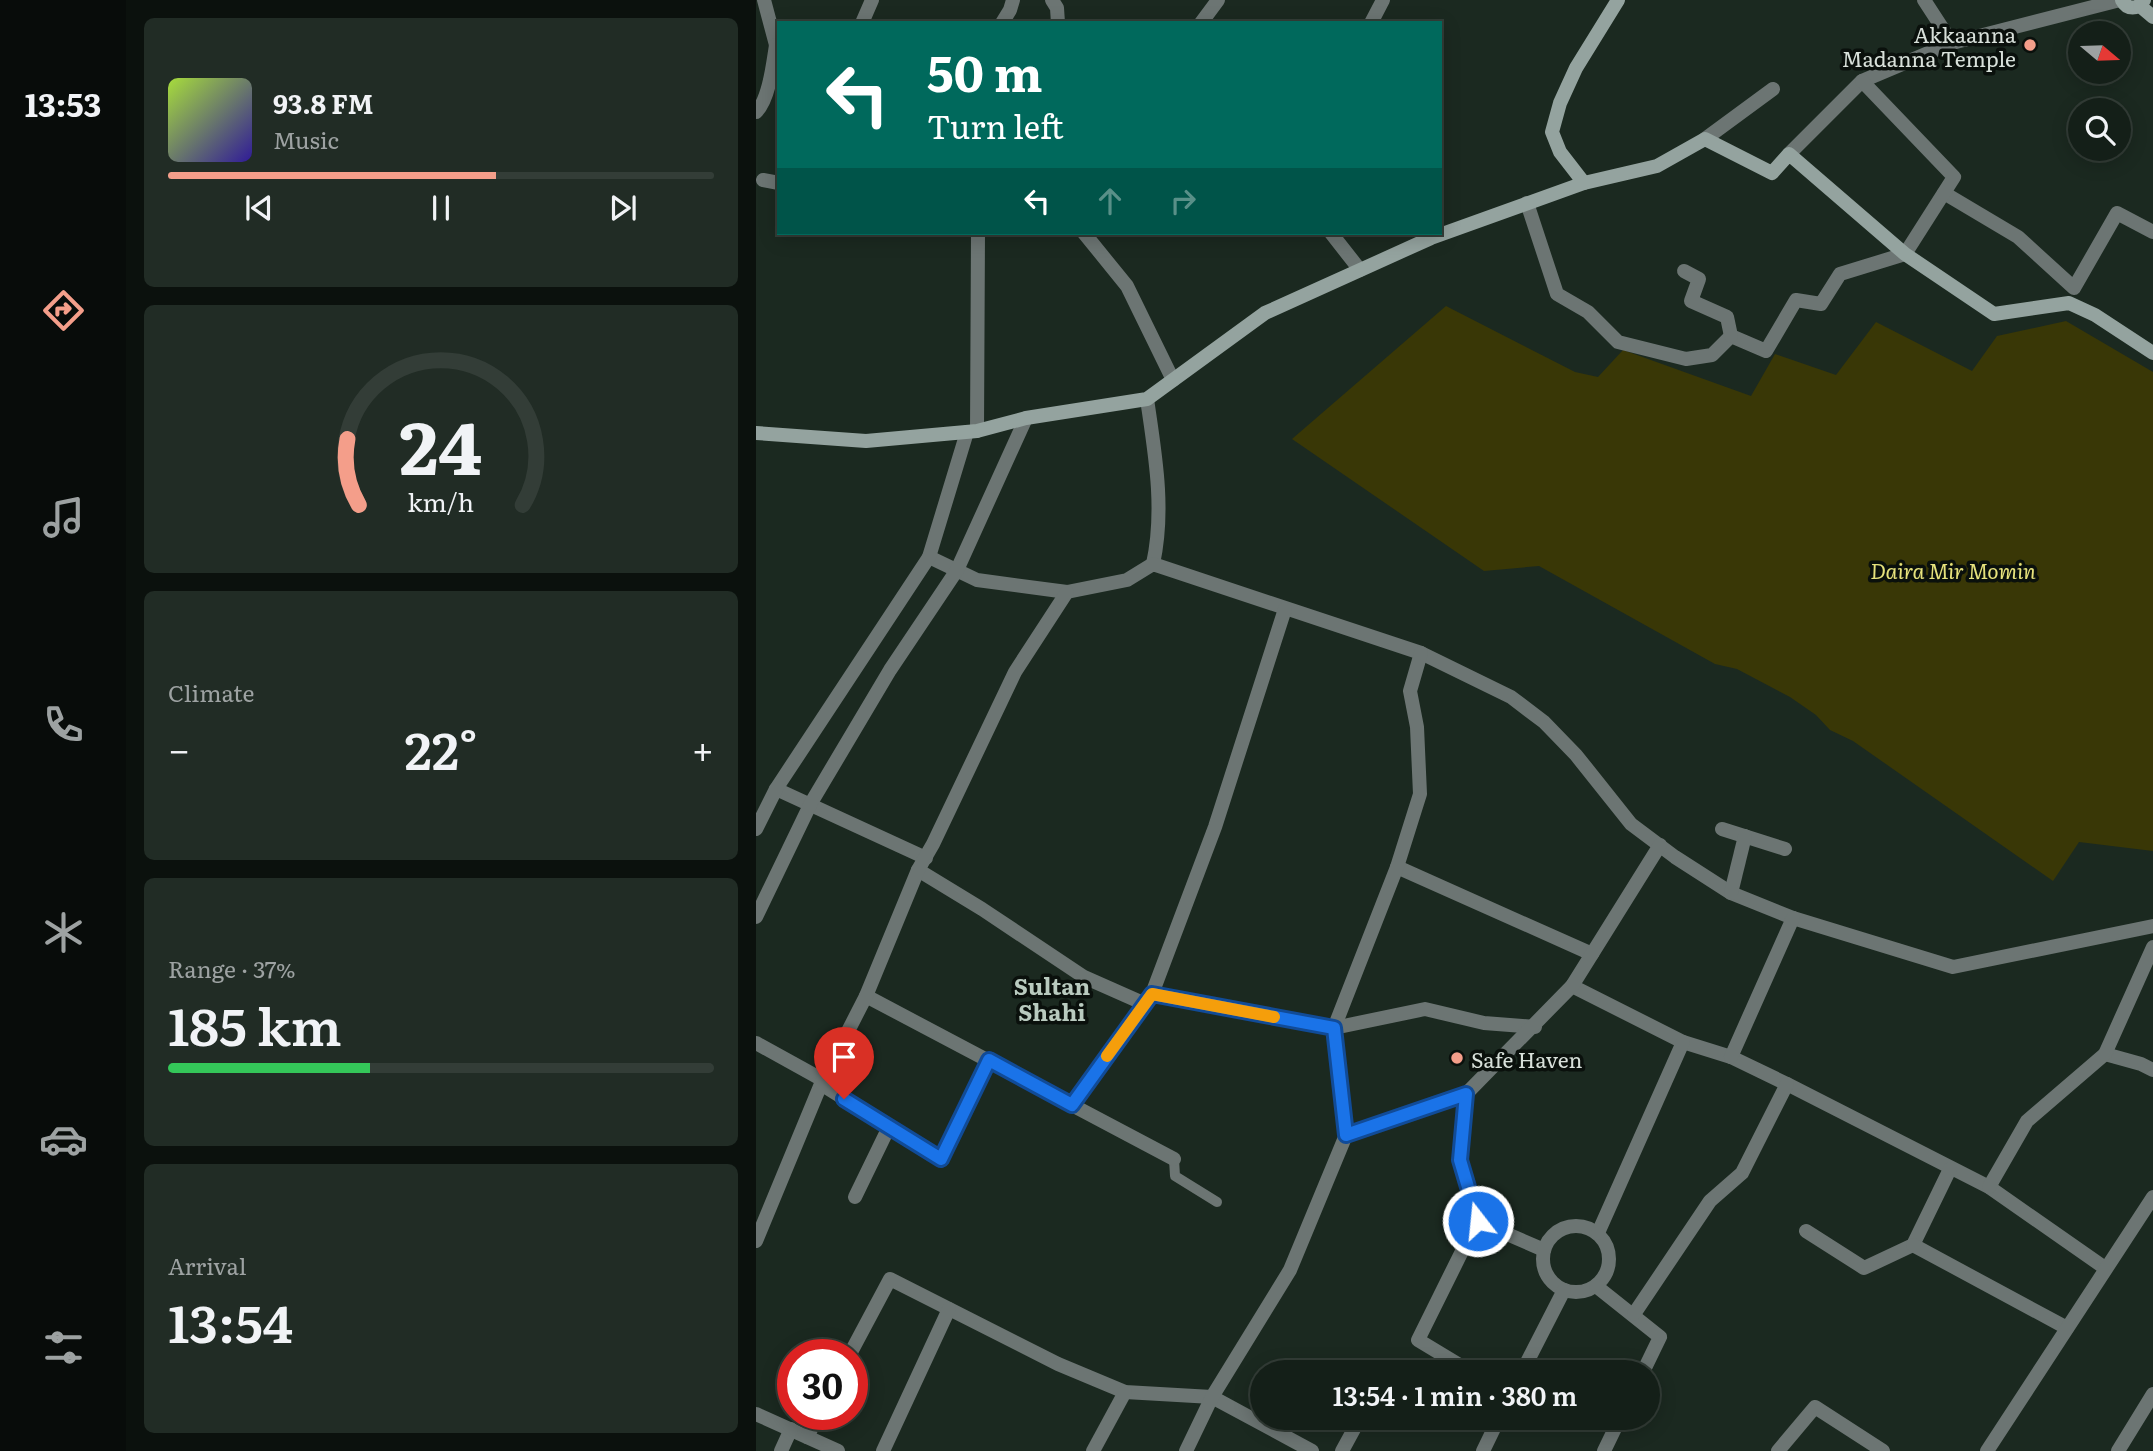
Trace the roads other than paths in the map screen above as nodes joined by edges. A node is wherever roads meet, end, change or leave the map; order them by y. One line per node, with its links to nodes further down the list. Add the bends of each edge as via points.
1 (764, 0): 18 (street)
2 (872, 0): 12 (street)
3 (1013, 0): 13 (street)
4 (1052, 0): 14 (street, via 1058,8)
5 (1218, 0): 15 (street)
6 (1382, 0): 16 (street)
7 (1618, 0): 26 (street, via 1576,68 1552,132 1560,152)
8 (1924, 0): 17 (street)
9 (2121, 0): 10 (street, via 2131,8); 17 (street)
10 (2142, 3): 11 (street)
11 (2153, 17)
12 (863, 21)
13 (1003, 21)
14 (1058, 21)
15 (1202, 21)
16 (1372, 21)
17 (1952, 43): 19 (street)
18 (777, 46): 21 (street, via 763,103)
19 (1862, 81): 23 (street); 27 (street, via 1954,177)
20 (1773, 89): 22 (street)
21 (756, 112)
22 (1705, 139): 23 (street, via 1772,173); 26 (street, via 1657,166)
23 (1789, 154): 35 (street)
24 (763, 180): 25 (street)
25 (777, 183)
26 (1584, 183): 28 (street)
27 (1944, 193): 35 (street); 38 (street, via 2018,237)
28 (1527, 203): 29 (street); 40 (street, via 1558,294 1588,312 1618,342 1686,359 1712,355)
29 (1442, 231)
30 (2153, 232): 38 (street, via 2117,213)
31 (978, 235): 45 (street)
32 (1086, 235): 42 (street, via 1126,286)
33 (1333, 235): 36 (street)
34 (1429, 235): 36 (street)
35 (1905, 254): 39 (street, via 1994,314); 40 (street, via 1840,274 1821,304 1796,300 1766,351)
36 (1360, 270): 42 (street, via 1265,313)
37 (1684, 271): 40 (street, via 1699,279 1691,301 1727,317)
38 (2074, 288): 39 (street)
39 (2069, 303): 41 (street)
40 (1731, 336)
41 (2153, 353)
42 (1173, 380): 43 (street)
43 (1147, 399): 44 (street); 48 (street, via 1160,535)
44 (1026, 418): 45 (street); 49 (street)
45 (972, 432): 46 (street, via 866,441); 47 (street)
46 (756, 433)
47 (929, 557): 49 (street); 53 (street)
48 (1153, 564): 50 (street, via 1127,580); 51 (street)
49 (957, 570): 50 (street, via 977,580); 54 (street, via 890,670)
50 (1067, 592): 60 (street, via 1015,672)
51 (1286, 609): 52 (street); 70 (street, via 1215,827)
52 (1421, 653): 58 (street, via 1511,697 1544,722 1631,824); 61 (street, via 1410,691 1420,794)
53 (776, 789): 54 (street); 55 (street)
54 (811, 803): 60 (street); 63 (street)
55 (756, 829)
56 (1722, 830): 57 (street)
57 (1745, 836): 59 (street); 62 (street)
58 (1660, 845): 62 (street); 67 (street)
59 (1785, 849)
60 (922, 864): 69 (street); 70 (street, via 1084,977)
61 (1397, 867): 67 (street); 72 (street)
62 (1731, 893): 64 (street)
63 (756, 917)
64 (1793, 918): 65 (street, via 1953,967); 76 (street)
65 (2153, 926)
66 (2153, 947): 75 (street)
67 (1592, 954): 68 (street)
68 (1573, 986): 71 (street); 73 (street)
69 (866, 996): 77 (street); 79 (street)
70 (1148, 999): 72 (street); 82 (street)
71 (1535, 1027): 72 (street, via 1484,1023 1425,1009); 81 (street)
72 (1334, 1028): 84 (street)
73 (1683, 1042): 76 (street); 93 (street)
74 (756, 1043): 79 (street)
75 (2105, 1054): 78 (street); 87 (street, via 2027,1121)
76 (1731, 1058): 80 (street)
77 (989, 1060): 82 (street); 83 (street, via 941,1159)
78 (2153, 1070)
79 (822, 1082): 83 (street); 94 (street)
80 (1787, 1084): 86 (street); 101 (street, via 1742,1172 1710,1201)
81 (1466, 1094): 84 (street); 91 (street, via 1460,1160)
82 (1072, 1105): 85 (street)
83 (889, 1127): 88 (street)
84 (1346, 1135): 109 (street, via 1290,1270)
85 (1174, 1159): 90 (lane, via 1175,1177)
86 (1950, 1169): 87 (street); 95 (street)
87 (1989, 1187): 97 (street)
88 (855, 1197)
89 (2153, 1197): 97 (street)
90 (1217, 1202)
91 (1478, 1221): 96 (street); 104 (street, via 1418,1340)
92 (1806, 1231): 95 (street, via 1864,1268)
93 (1598, 1233): 96 (street, via 1588,1227 1566,1227); 98 (street, via 1610,1260)
94 (756, 1241)
95 (1913, 1245): 102 (street)
96 (1544, 1250): 99 (street, via 1544,1269)
97 (2105, 1268): 102 (street)
98 (1596, 1286): 99 (street, via 1586,1291); 101 (street)
99 (1564, 1290): 105 (street)
100 (949, 1309): 103 (street, via 890,1279); 107 (street); 121 (street)
101 (1634, 1314): 106 (street, via 1660,1337)
102 (2067, 1328): 130 (street)
103 (858, 1339)
104 (1451, 1360)
105 (1528, 1360)
106 (1649, 1360)
107 (1125, 1392): 109 (street); 122 (street)
108 (2153, 1394): 131 (street)
109 (1212, 1397): 123 (street); 124 (street)
110 (756, 1414): 111 (street)
111 (777, 1423)
112 (791, 1430): 119 (street)
113 (793, 1430): 118 (street)
114 (811, 1430): 118 (street)
115 (1353, 1430): 125 (street)
116 (1493, 1430): 126 (street)
117 (1614, 1430): 127 (street)
118 (807, 1437): 120 (street)
119 (781, 1451)
120 (838, 1451)
121 (883, 1451)
122 (1093, 1451)
123 (1186, 1451)
124 (1312, 1451)
125 (1342, 1451)
126 (1483, 1451)
127 (1604, 1451)
128 (1778, 1451): 129 (street, via 1815,1407)
129 (1883, 1451)
130 (1988, 1451)
131 (2118, 1451)

